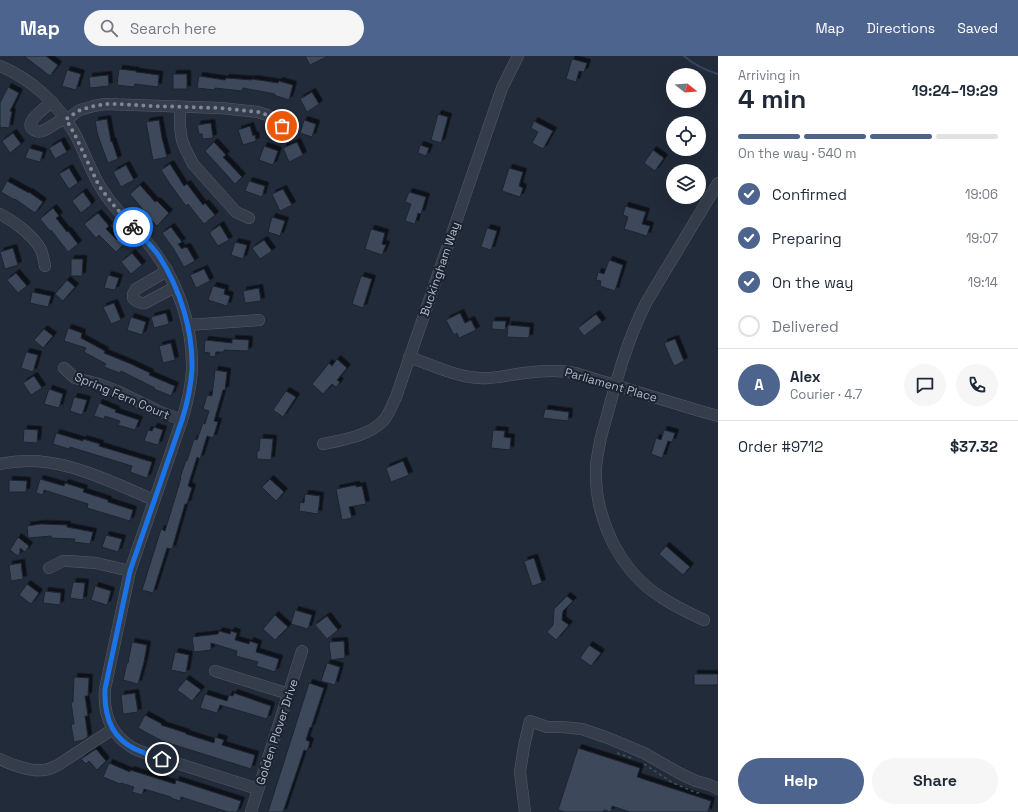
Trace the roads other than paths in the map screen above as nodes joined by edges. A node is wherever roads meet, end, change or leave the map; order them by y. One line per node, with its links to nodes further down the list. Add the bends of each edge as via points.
1 (518, 56): 15 (street, Buckingham Way, via 502,88)
2 (0, 66): 3 (street, via 30,83)
3 (52, 102): 5 (street); 5 (street, via 31,121 34,131 41,132)
4 (180, 107): 5 (street, via 105,104 78,111); 6 (street, via 258,112); 9 (street, via 182,140 193,164 236,212)
5 (66, 119): 11 (street, via 104,193 149,244)
6 (282, 126)
7 (718, 183): 17 (street, via 642,310)
8 (0, 214): 10 (street, via 36,243 42,251)
9 (249, 218)
10 (45, 266)
11 (167, 270): 12 (street); 12 (street, via 136,289 133,298 137,302 146,302)
12 (175, 287): 14 (street)
13 (259, 320): 14 (street)
14 (188, 325): 19 (street, via 192,370)
15 (410, 357): 17 (street, Parliament Place, via 469,377 562,370); 20 (street, Buckingham Way, via 396,397 382,422 362,434)
16 (64, 368): 19 (street, Spring Fern Court, via 75,378 118,391)
17 (616, 385): 18 (street, Parliament Place); 25 (street, via 601,437 596,468 602,518 615,548 644,584 660,597)
18 (718, 416)
19 (182, 420): 22 (street)
20 (323, 444)
21 (0, 464): 22 (street, via 46,462 69,466)
22 (154, 500): 24 (street)
23 (49, 568): 24 (street, via 63,561 74,561)
24 (130, 571): 29 (street, via 105,689 106,715)
25 (704, 620)
26 (302, 651): 28 (street, Golden Plover Drive)
27 (215, 671): 28 (street)
28 (289, 694): 31 (street, Golden Plover Drive)
29 (113, 729): 30 (street, via 50,769 34,770); 31 (street, via 134,749)
30 (0, 759)
31 (258, 789): 33 (street, Golden Plover Drive)
32 (718, 789): 34 (street, via 684,776 644,753 608,738 582,729 547,727 530,721 520,772)
33 (251, 812)
34 (525, 812)

